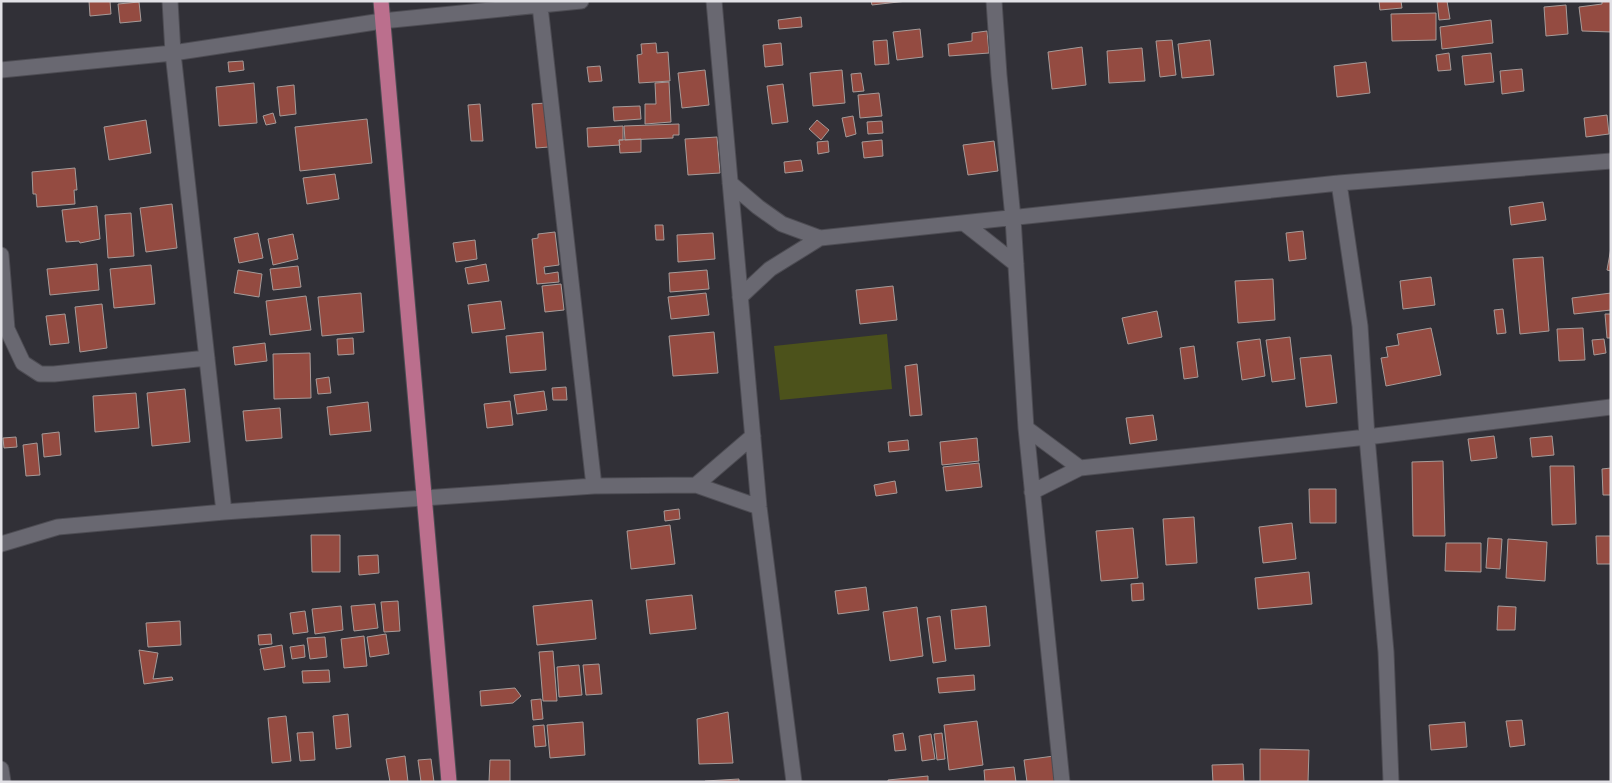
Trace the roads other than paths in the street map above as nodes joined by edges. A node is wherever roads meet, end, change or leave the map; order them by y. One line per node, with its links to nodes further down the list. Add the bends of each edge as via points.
1 (170, 1): 8 (street)
2 (381, 1): 7 (main road)
3 (581, 1): 6 (street)
4 (714, 1): 11 (street)
5 (994, 1): 13 (street)
6 (540, 6): 7 (street); 26 (street)
7 (382, 21): 8 (street); 28 (main road)
8 (173, 53): 9 (street); 19 (street)
9 (1, 70)
10 (1611, 161): 12 (street)
11 (730, 183): 15 (street, via 782,224); 18 (street)
12 (1339, 183): 13 (street); 23 (street, via 1360,326)
13 (1014, 218): 14 (street); 17 (street)
14 (964, 223): 15 (street); 17 (street)
15 (820, 238): 18 (street, via 770,269)
16 (1, 255): 19 (street, via 8,329 23,363 40,374)
17 (1016, 264): 21 (street)
18 (740, 297): 22 (street)
19 (207, 358): 30 (street)
20 (1611, 407): 23 (street)
21 (1026, 428): 24 (street); 27 (street)
22 (753, 436): 25 (street); 29 (street)
23 (1367, 436): 24 (street); 37 (street, via 1386,652)
24 (1080, 468): 27 (street)
25 (696, 485): 26 (street); 29 (street)
26 (594, 486): 28 (street)
27 (1032, 492): 36 (street)
28 (425, 498): 30 (street); 34 (main road)
29 (759, 508): 35 (street)
30 (224, 512): 31 (street, via 58,527)
31 (1, 544)
32 (1, 769): 33 (street)
33 (3, 782)
34 (449, 782)
35 (794, 782)
36 (1062, 782)
37 (1391, 782)

